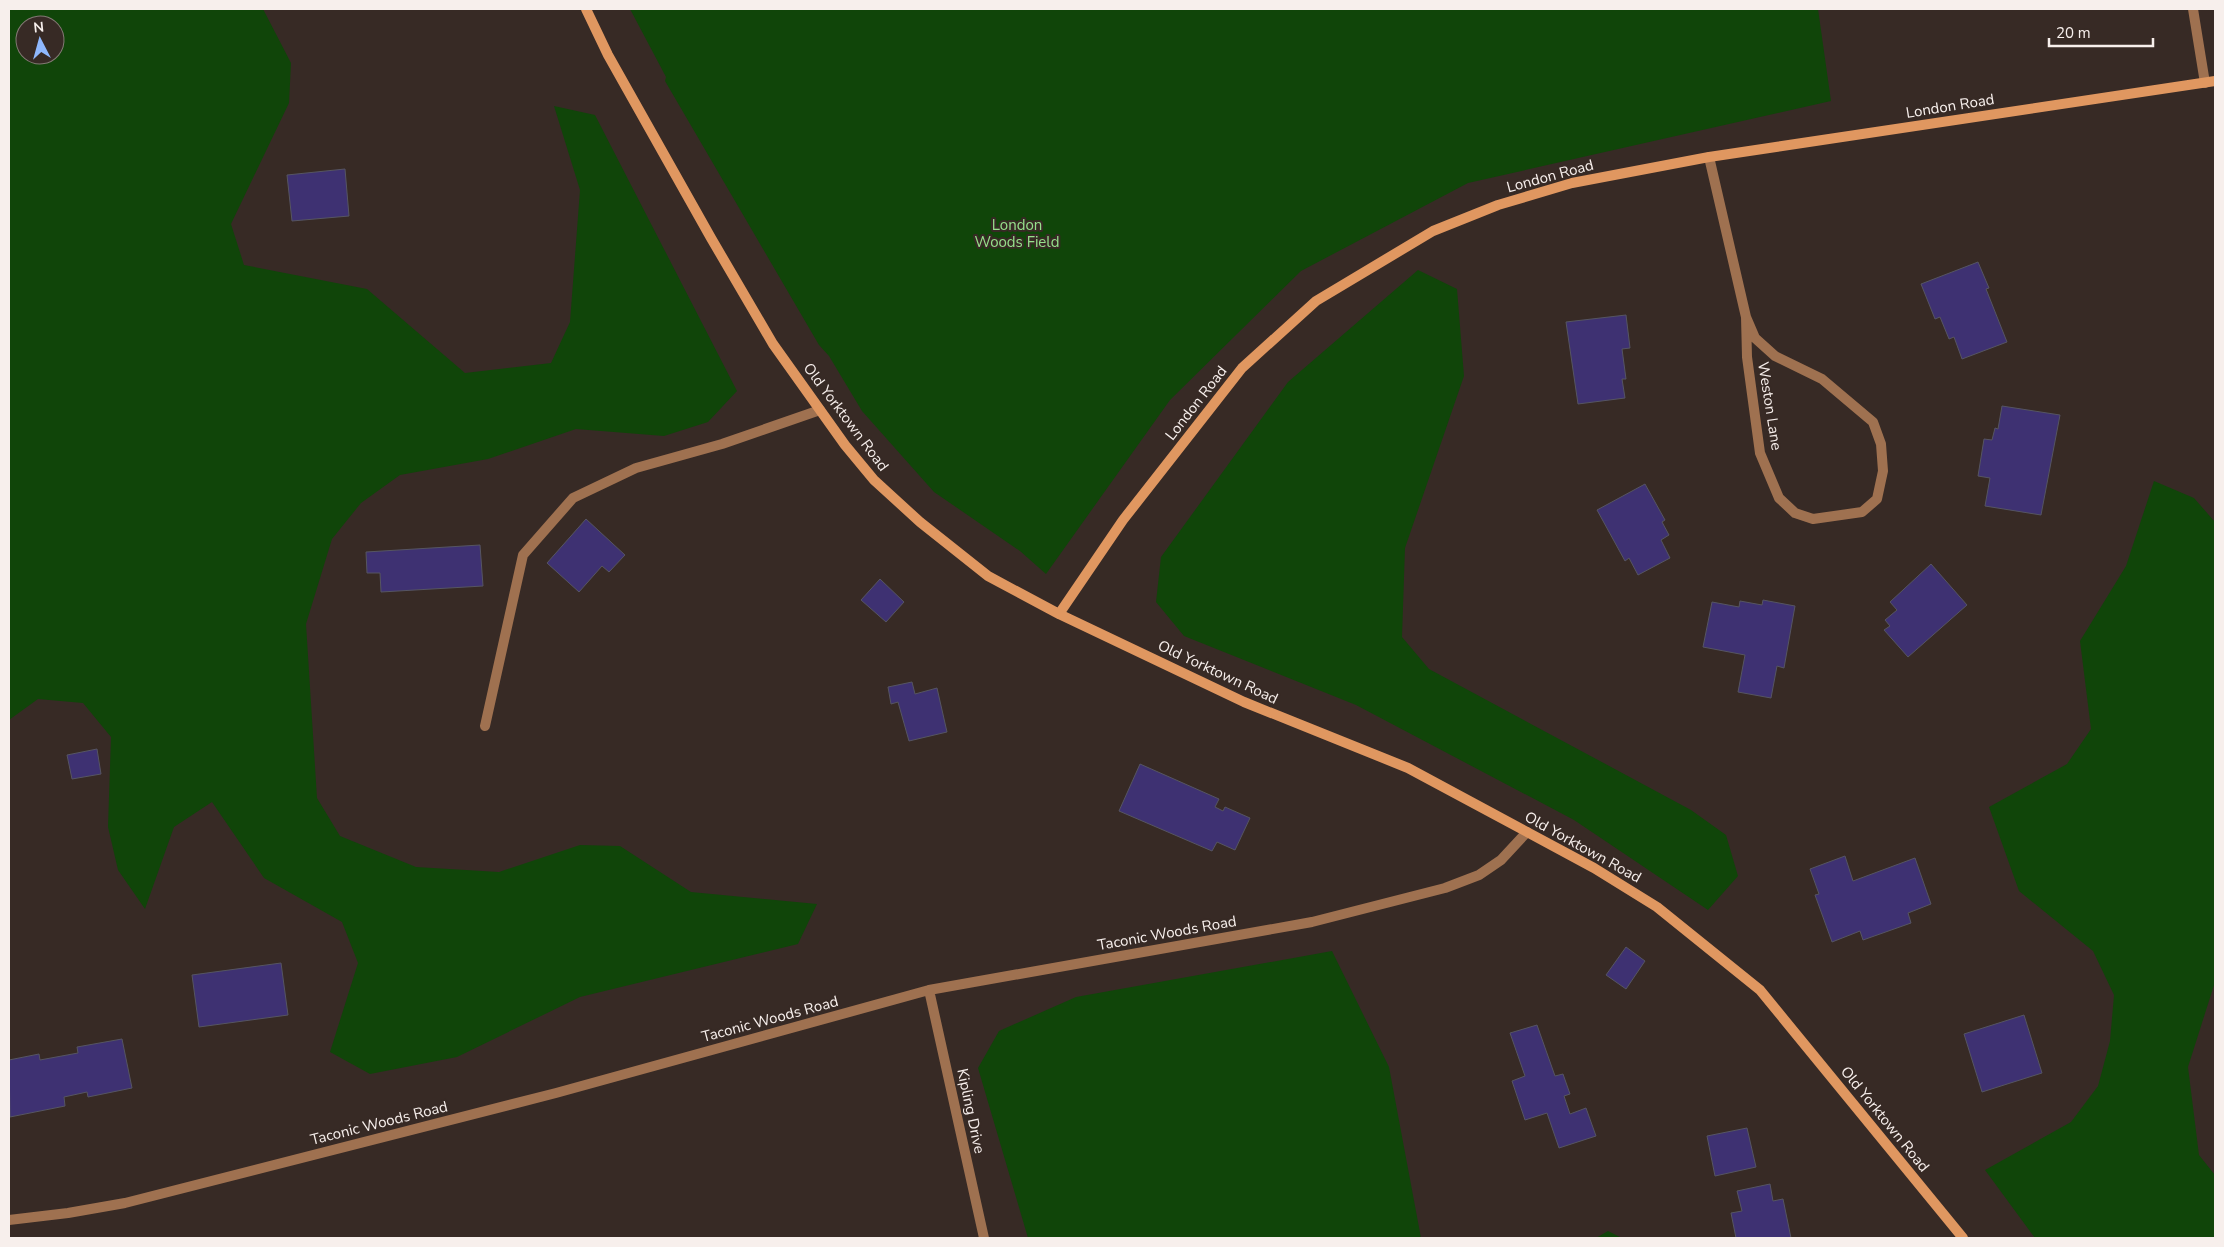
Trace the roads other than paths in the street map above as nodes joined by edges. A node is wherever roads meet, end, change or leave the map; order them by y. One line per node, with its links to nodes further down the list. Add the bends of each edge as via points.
1 (586, 9): 6 (main road, Old Yorktown Road, via 608,55 711,238 773,344)
2 (2193, 9): 3 (street)
3 (2210, 82): 4 (main road, London Road)
4 (1708, 157): 5 (street, Weston Lane); 7 (main road, London Road, via 1572,183 1498,205 1433,231 1316,300 1242,368 1123,520)
5 (1746, 317): 5 (street, Weston Lane, via 1747,357 1760,453 1779,498 1794,513 1813,519 1862,512 1877,499 1883,470 1881,444 1873,422 1822,379 1774,356 1755,338)
6 (820, 410): 7 (main road, Old Yorktown Road, via 874,480 920,522 988,576); 8 (street, via 722,444 636,468 573,498 523,555)
7 (1060, 614): 9 (main road, Old Yorktown Road, via 1244,702 1408,768)
8 (485, 726)
9 (1527, 832): 10 (street, Taconic Woods Road, via 1501,860 1480,875 1445,888 1312,922); 13 (main road, Old Yorktown Road, via 1657,907 1760,990)
10 (929, 990): 11 (street, Taconic Woods Road, via 556,1093 126,1203); 12 (street, Kipling Drive)
11 (9, 1220)
12 (984, 1238)
13 (1962, 1238)

